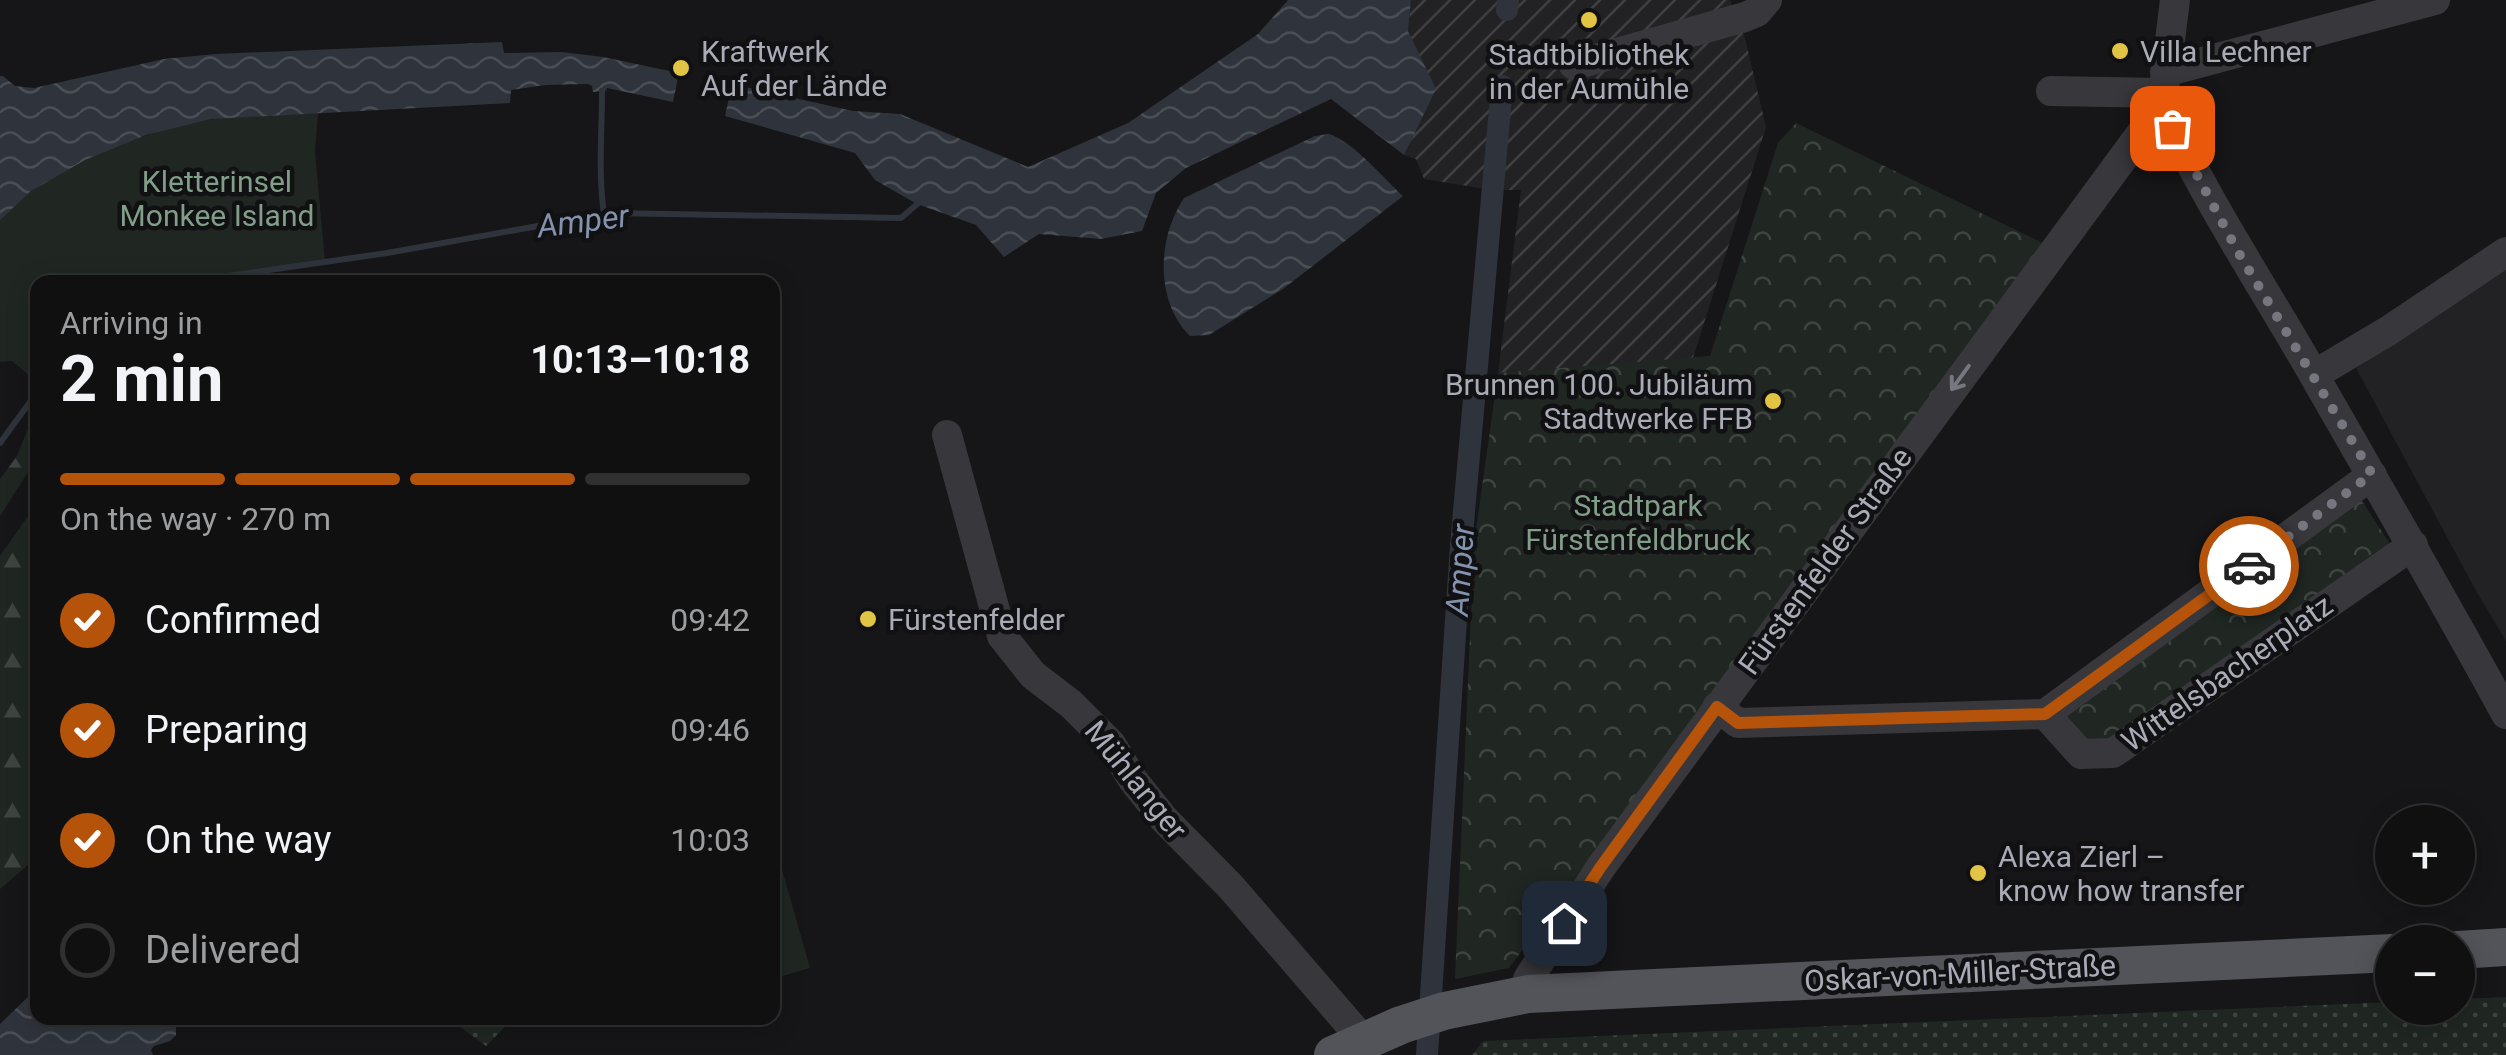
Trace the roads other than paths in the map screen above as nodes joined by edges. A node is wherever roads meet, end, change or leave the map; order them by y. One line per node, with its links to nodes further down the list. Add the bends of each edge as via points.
1 (1766, 0): 4 (street, via 1757,12)
2 (2176, 0): 6 (street, Fürstenfelder Straße)
3 (2435, 0): 6 (street)
4 (1574, 65)
5 (2051, 90): 6 (street)
6 (2163, 90): 8 (street, via 2183,151); 12 (street, Fürstenfelder Straße, one-way to 12)
7 (2506, 252): 8 (street)
8 (2314, 375): 10 (street)
9 (947, 435): 19 (street, Mühlanger, via 1002,636 1033,674 1112,744 1164,820 1352,1024)
10 (2372, 474): 11 (street); 13 (street)
11 (2412, 545): 13 (street, Wittelsbacherplatz, via 2113,754 2081,754); 14 (street)
12 (1717, 707): 13 (street, via 1738,723); 18 (street, Fürstenfelder Straße, via 1600,868 1528,979)
13 (2045, 714)
14 (2506, 714)
15 (2506, 947): 16 (main road)
16 (2475, 949)
17 (2375, 954): 18 (main road, Oskar-von-Miller-Straße)
18 (1528, 994): 19 (main road, via 1444,1011)
19 (1349, 1048)

